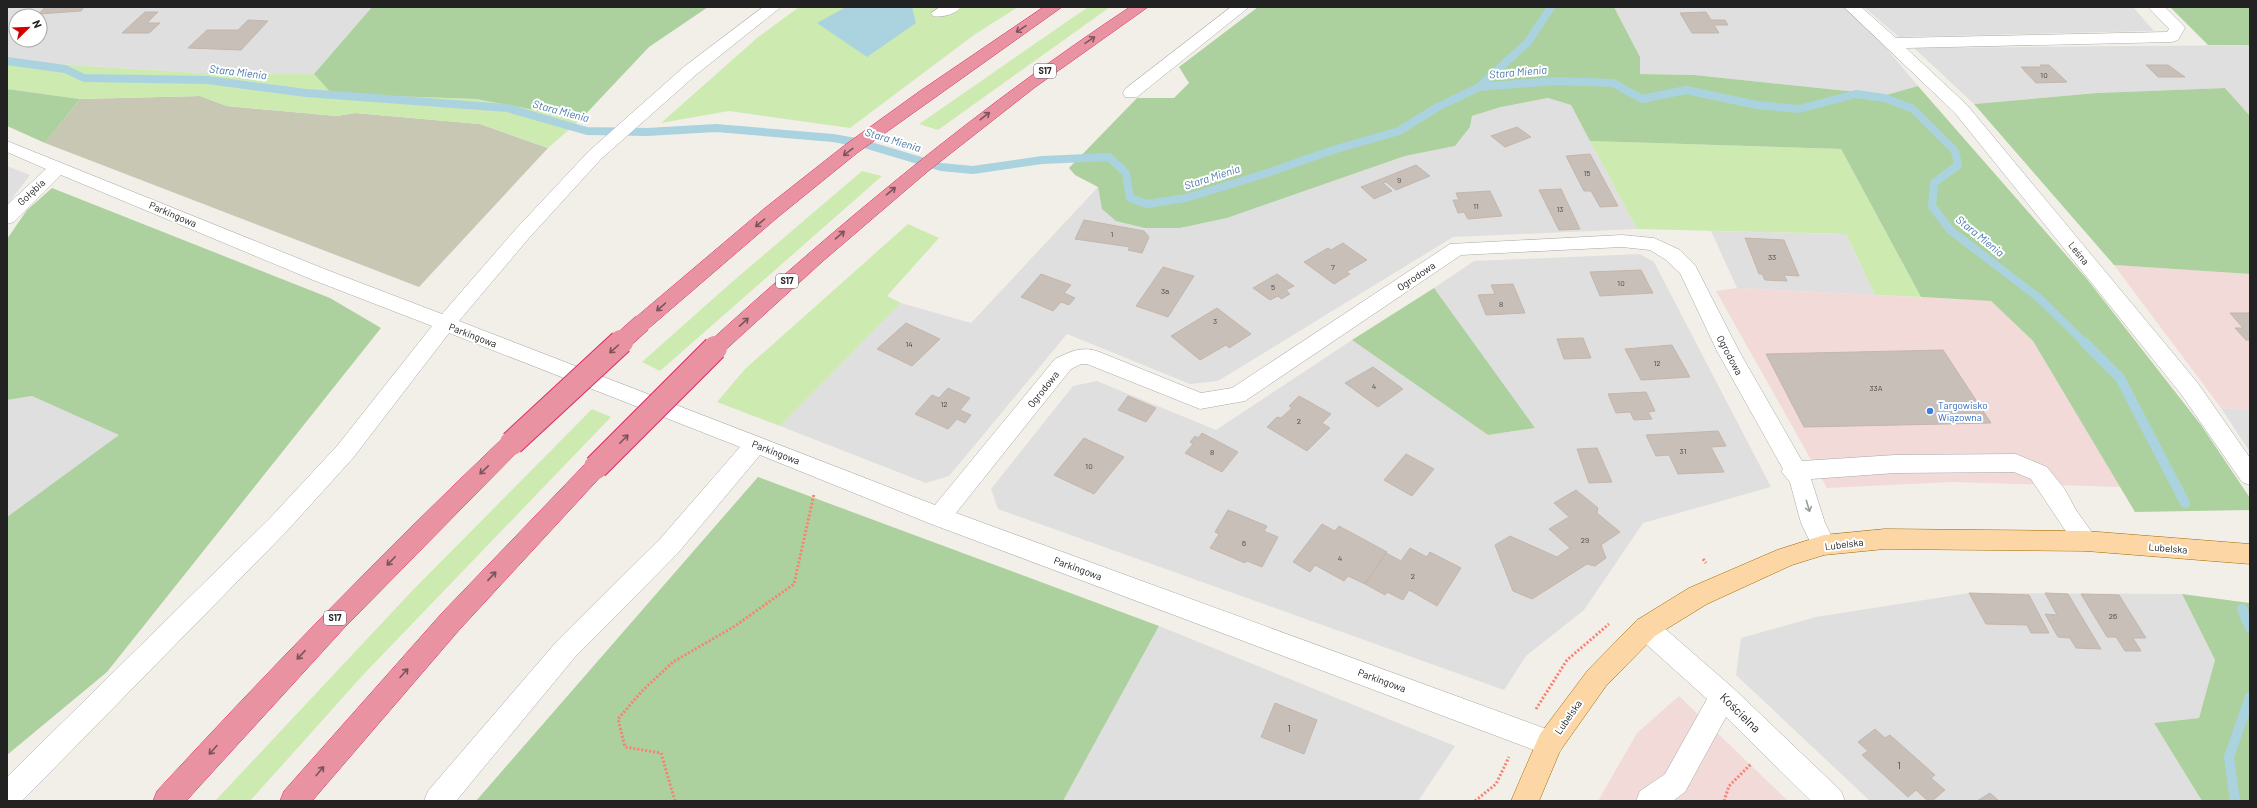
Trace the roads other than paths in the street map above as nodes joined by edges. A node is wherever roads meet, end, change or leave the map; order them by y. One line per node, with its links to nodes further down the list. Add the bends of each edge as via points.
1 (773, 7): 12 (street, via 691,70 595,155 522,234)
2 (1054, 7): 24 (highway, S17, one-way to 24, bridge, via 913,103 790,198 642,323 512,442 418,534 330,624)
3 (1140, 7): 25 (highway, S17, one-way to 3, bridge, via 451,621 596,467 715,348 861,216 954,140 1014,94)
4 (1241, 7): 8 (street)
5 (1852, 7): 7 (street, Leśna)
6 (2156, 7): 7 (street, via 2177,28 2172,37)
7 (1892, 43): 15 (street, Leśna, via 1961,109 2189,388)
8 (1131, 93)
9 (7, 146): 10 (street, Parkingowa)
10 (58, 167): 11 (street, Gołębia); 12 (street, Parkingowa)
11 (7, 218)
12 (445, 324): 13 (street, Parkingowa); 23 (street, via 345,452 283,519)
13 (756, 444): 16 (street, Parkingowa); 26 (street, via 669,546 566,649)
14 (1793, 471): 16 (street, Ogrodowa, via 1728,351 1688,270 1674,255 1654,244 1622,241 1457,249 1237,395 1200,401 1089,356 1077,357 1063,364); 17 (street, via 1895,464 2016,464 2039,473); 18 (street, Ogrodowa, one-way to 18, via 1801,481 1813,523)
15 (2250, 476)
16 (939, 517): 22 (street, Parkingowa)
17 (2086, 541): 18 (main road, Lubelska, via 1885,539); 19 (main road, Lubelska)
18 (1824, 545): 20 (main road, Lubelska, via 1753,570 1698,596)
19 (2250, 554)
20 (1646, 628): 21 (street, Kościelna); 22 (main road, Lubelska, via 1596,678)
21 (1723, 696): 28 (street, via 1675,783); 29 (street, Kościelna)
22 (1550, 743): 27 (main road, Lubelska)
23 (7, 796)
24 (167, 801)
25 (294, 801)
26 (438, 801)
27 (1525, 801)
28 (1650, 801)
29 (1831, 801)

